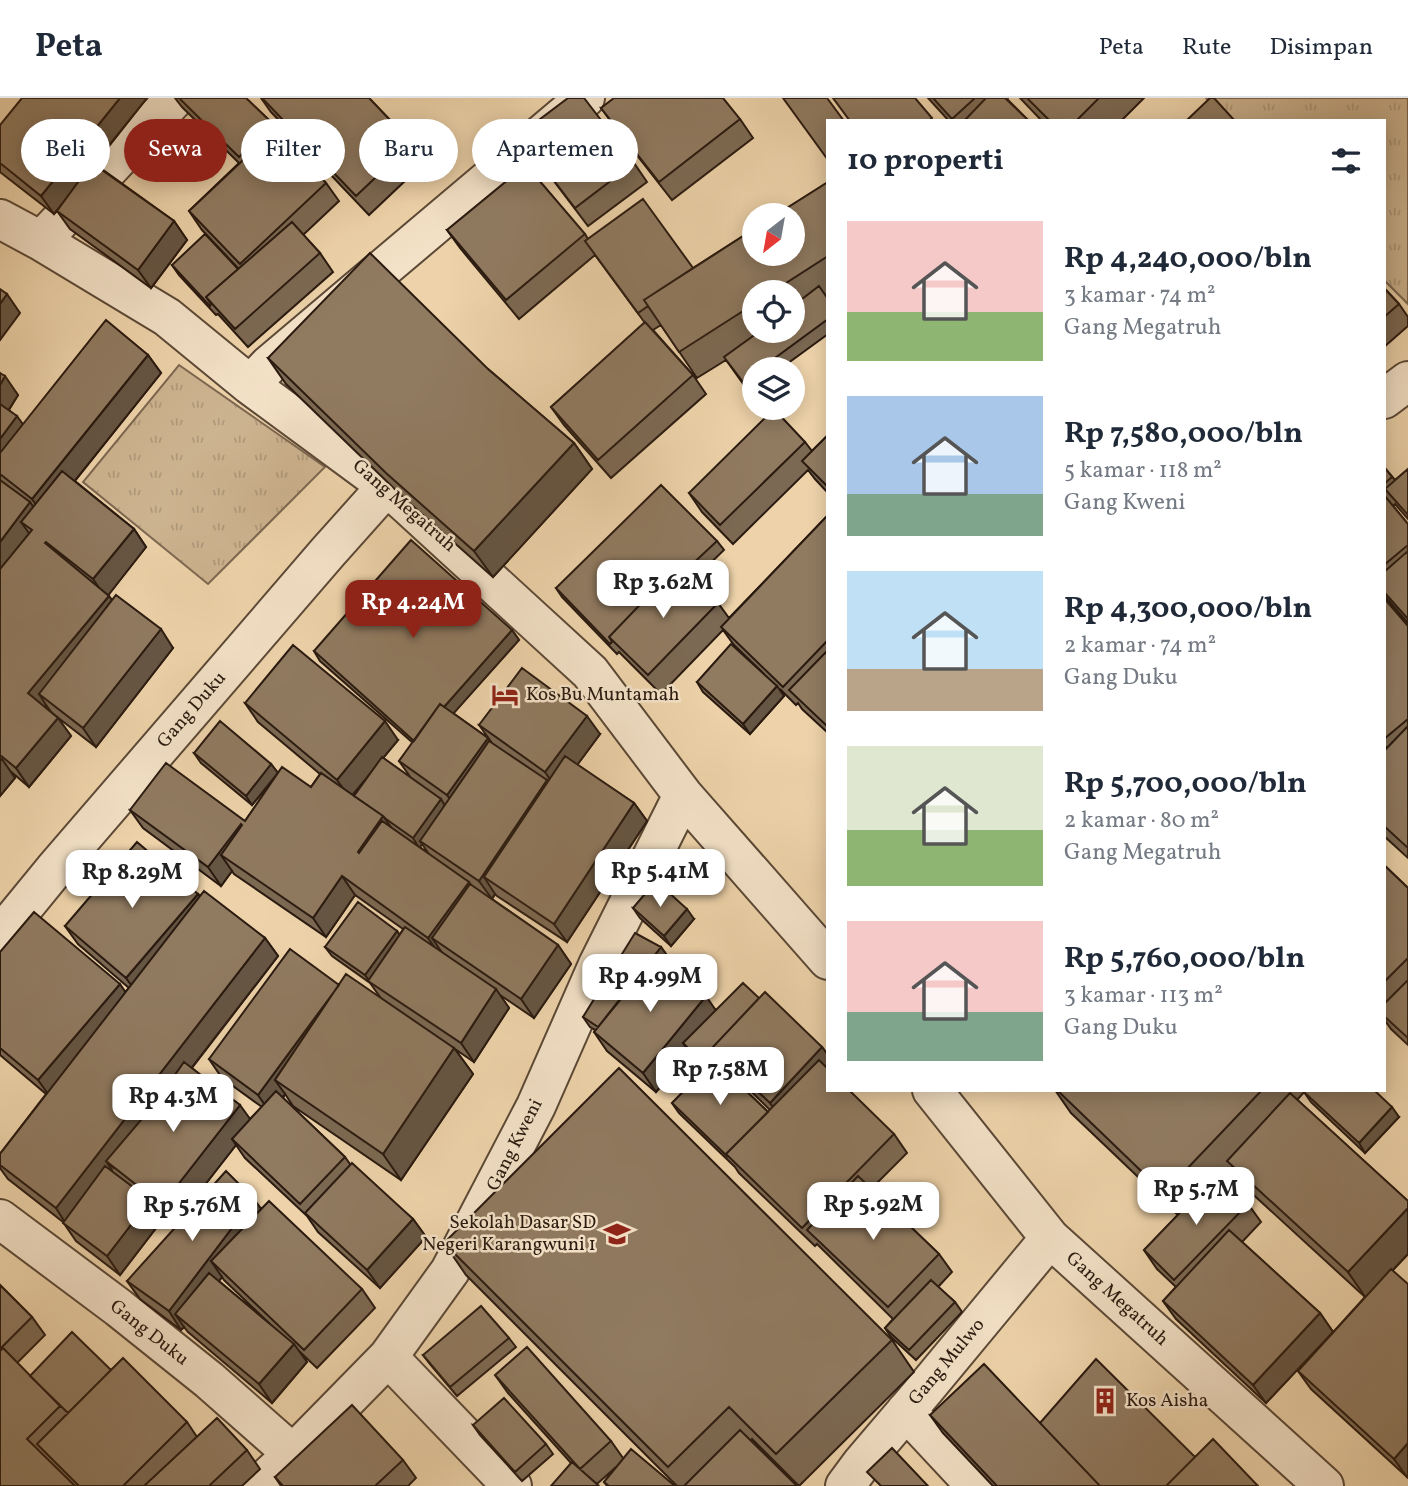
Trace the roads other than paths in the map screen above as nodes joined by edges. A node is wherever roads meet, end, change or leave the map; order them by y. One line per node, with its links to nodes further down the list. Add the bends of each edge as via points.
1 (175, 98): 3 (street)
2 (585, 98): 5 (street)
3 (13, 232): 5 (street, Gang Megatruh, via 167,317)
4 (1408, 381): 6 (street)
5 (250, 385): 7 (street, Gang Megatruh)
6 (1386, 398)
7 (387, 486): 8 (street, Gang Megatruh, via 590,672); 9 (street, Gang Duku)
8 (683, 794): 10 (street, Gang Megatruh); 16 (street, Gang Kweni, via 597,965 536,1106 450,1271)
9 (0, 936)
10 (825, 951)
11 (934, 1092): 14 (street, Gang Megatruh)
12 (0, 1219): 15 (street, Gang Duku)
13 (75, 1226): 15 (street)
14 (1050, 1238): 17 (street, Gang Mulwo); 23 (street, Gang Megatruh)
15 (49, 1257): 18 (street, Gang Duku, via 209,1380)
16 (388, 1357): 18 (street, Gang Kweni); 20 (street)
17 (906, 1411): 21 (street, Gang Mulwo); 22 (street)
18 (293, 1454): 19 (street, Gang Kweni)
19 (258, 1486)
20 (512, 1486)
21 (845, 1486)
22 (976, 1486)
23 (1324, 1486)

